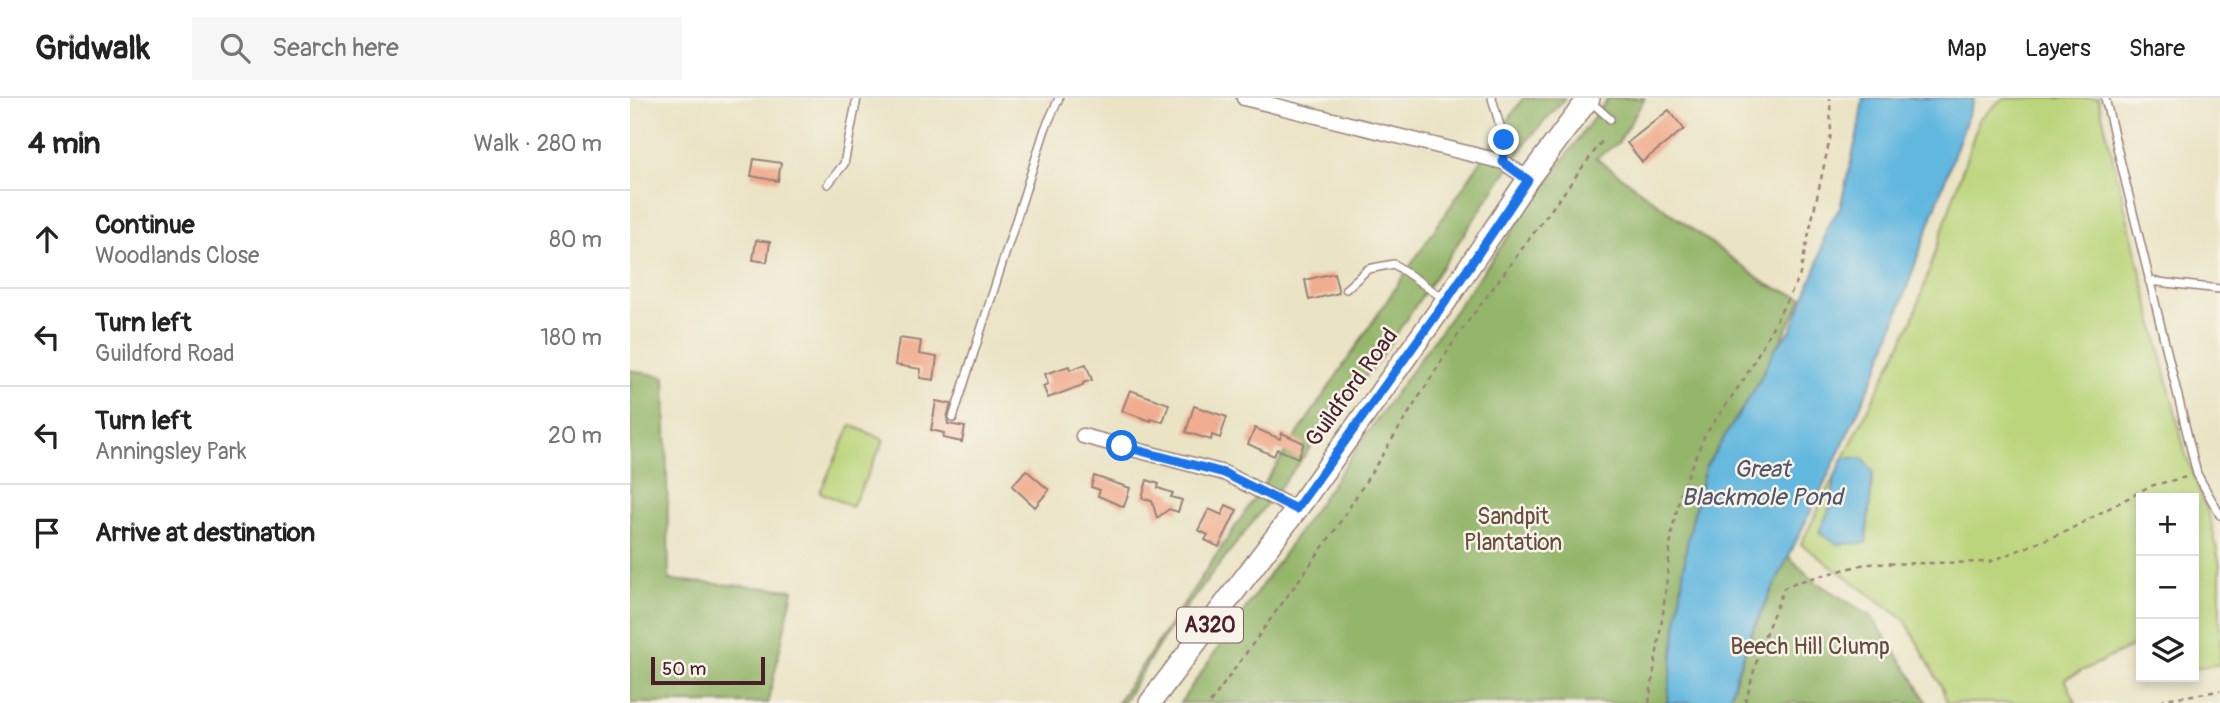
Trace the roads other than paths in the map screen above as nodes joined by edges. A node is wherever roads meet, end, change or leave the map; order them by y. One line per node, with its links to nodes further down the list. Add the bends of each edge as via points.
1 (857, 98): 10 (lane, via 844,164)
2 (1059, 98): 15 (lane, via 1045,129)
3 (1244, 98): 8 (street)
4 (1492, 98): 8 (lane, via 1504,140)
5 (2105, 98): 11 (lane)
6 (1589, 99): 7 (lane); 9 (main road, Guildford Road / A320)
7 (1610, 119)
8 (1503, 162): 9 (street)
9 (1528, 180): 14 (main road, Guildford Road / A320)
10 (828, 184)
11 (2149, 281): 13 (lane); 18 (lane, via 2197,474)
12 (1346, 289): 14 (lane, via 1367,269 1394,264)
13 (2220, 289)
14 (1446, 301): 17 (main road, Guildford Road / A320)
15 (953, 418)
16 (1083, 436): 17 (street, via 1224,473)
17 (1296, 509): 19 (main road, Guildford Road / A320)
18 (2220, 515)
19 (1150, 703)

